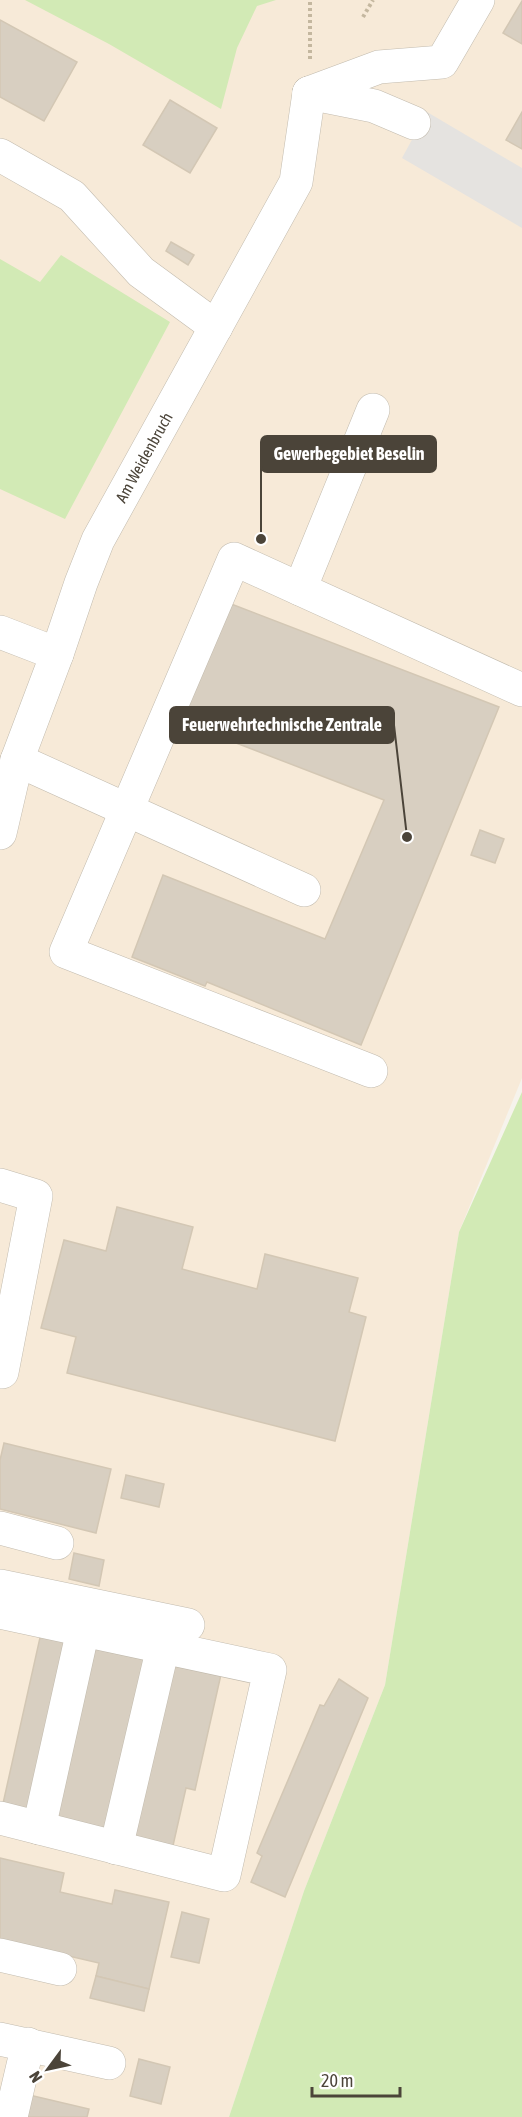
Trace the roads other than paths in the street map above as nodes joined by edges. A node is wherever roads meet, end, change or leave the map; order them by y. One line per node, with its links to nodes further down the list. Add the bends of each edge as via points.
1 (478, 0): 2 (street, via 442,62 379,67)
2 (309, 93): 3 (street, via 374,106); 5 (street, Am Weidenbruch, via 296,182)
3 (414, 123)
4 (0, 155): 5 (street, via 72,196 141,272)
5 (216, 327): 9 (street, Am Weidenbruch, via 99,540)
6 (373, 410): 7 (street)
7 (300, 588): 10 (street); 12 (street, via 234,559)
8 (0, 632): 9 (street)
9 (57, 654): 11 (street, Am Weidenbruch)
10 (522, 690)
11 (18, 760): 12 (street); 13 (street, Am Weidenbruch)
12 (127, 810): 14 (street); 15 (street, via 66,952)
13 (0, 833)
14 (304, 890)
15 (371, 1071)
16 (0, 1185): 17 (street, via 36,1196)
17 (0, 1372)
18 (0, 1528): 19 (street)
19 (57, 1543)
20 (0, 1586): 22 (street)
21 (0, 1612): 23 (street)
22 (188, 1625)
23 (83, 1630): 24 (street); 26 (street)
24 (164, 1647): 27 (street); 27 (street, via 270,1670 224,1875)
25 (0, 1818): 26 (street)
26 (39, 1828): 27 (street)
27 (116, 1848)
28 (0, 1955): 29 (street)
29 (60, 1969)
30 (14, 2042): 31 (street); 32 (street)
31 (109, 2063)
32 (11, 2117)

